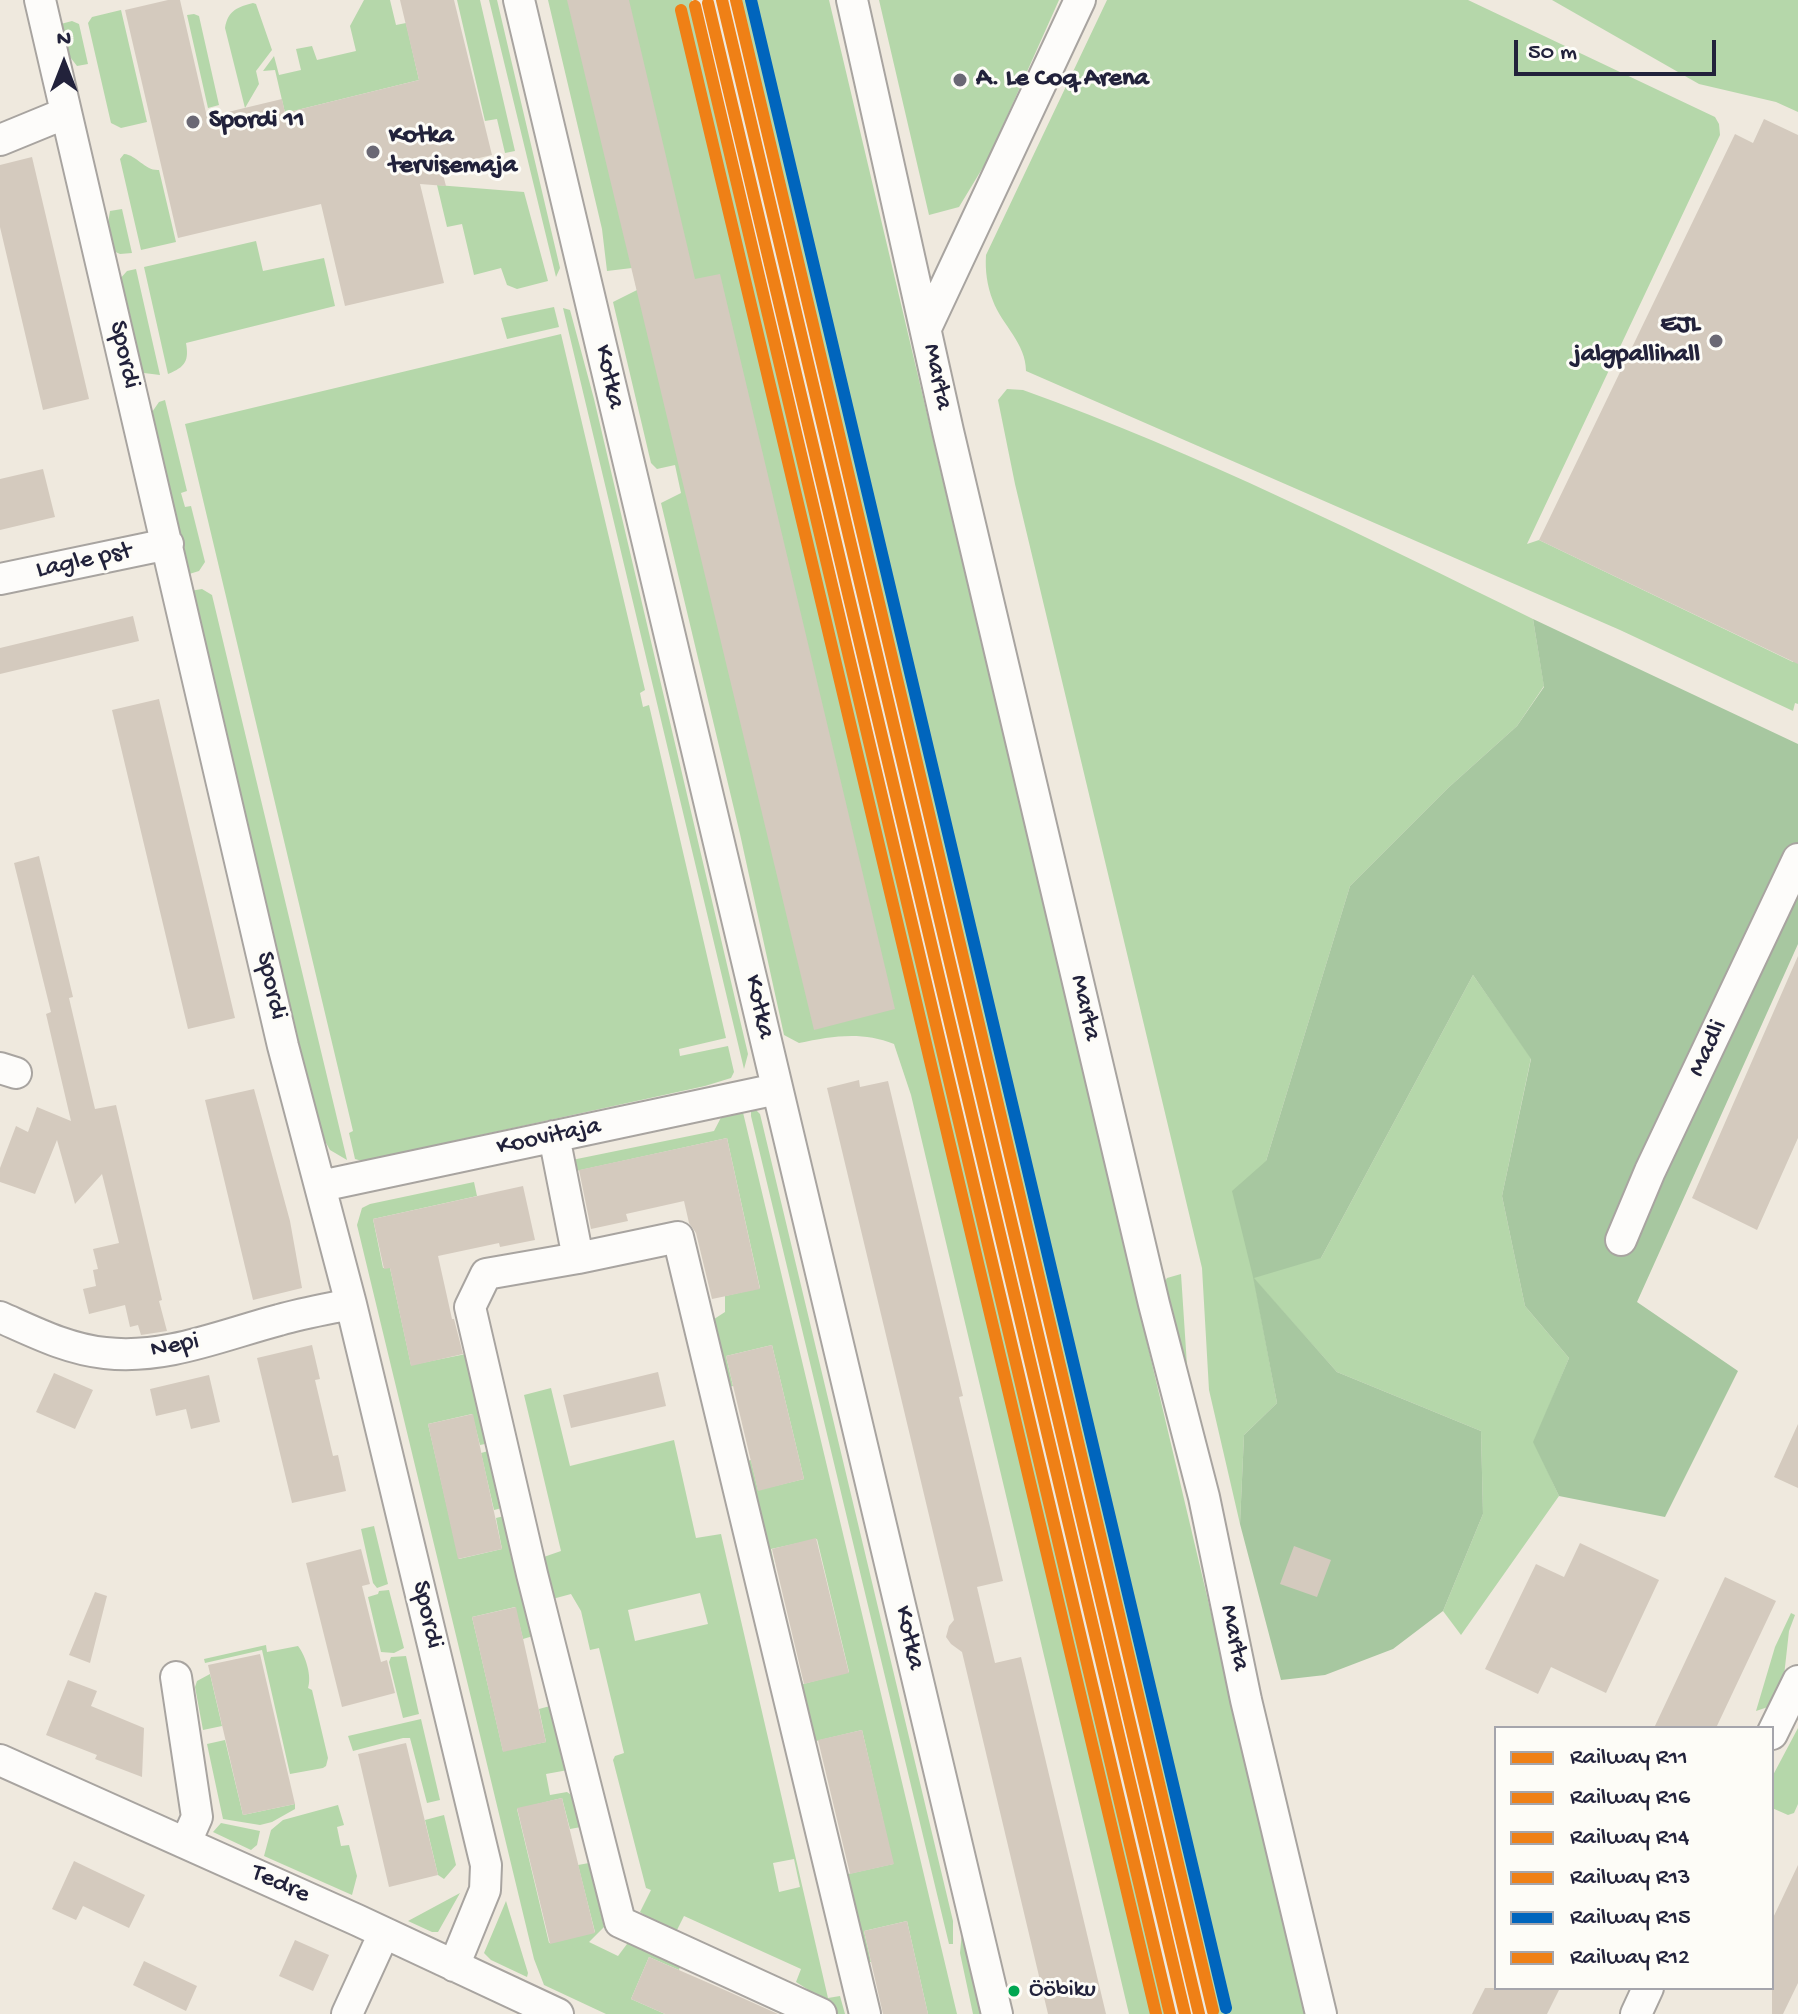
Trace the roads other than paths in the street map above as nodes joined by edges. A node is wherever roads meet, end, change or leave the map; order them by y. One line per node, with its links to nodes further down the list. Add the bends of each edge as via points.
1 (40, 0): 5 (street, Spordi)
2 (519, 0): 11 (street, Kotka)
3 (852, 0): 7 (street, Marta)
4 (1080, 0): 7 (street)
5 (66, 113): 6 (street); 8 (street, Spordi)
6 (0, 140)
7 (926, 328): 31 (street, Marta, via 1204,1497)
8 (168, 544): 9 (street, Lagle pst); 13 (street, Spordi, via 283,1046)
9 (0, 579)
10 (1798, 859): 14 (street, Madli)
11 (777, 1089): 12 (street, Koovitaja); 30 (street, Kotka)
12 (554, 1136): 13 (street, Koovitaja); 15 (street)
13 (321, 1186): 16 (street, Spordi)
14 (1621, 1240)
15 (578, 1258): 28 (street, via 486,1274 470,1307 620,1922); 29 (street, via 678,1237)
16 (351, 1304): 17 (street, Nepi, via 139,1355 61,1344); 24 (street, Spordi, via 486,1865 485,1890)
17 (0, 1317)
18 (176, 1677): 22 (street, via 197,1817)
19 (1798, 1681): 20 (street)
20 (1774, 1730)
21 (0, 1760): 22 (street, Tedre)
22 (186, 1842): 23 (street, Tedre)
23 (384, 1933): 24 (street, Tedre); 26 (street)
24 (454, 1966): 27 (street, Tedre)
25 (1647, 1990): 32 (street)
26 (347, 2014)
27 (558, 2014)
28 (821, 2014)
29 (865, 2014)
30 (997, 2014)
31 (1321, 2014)
32 (1636, 2014)

